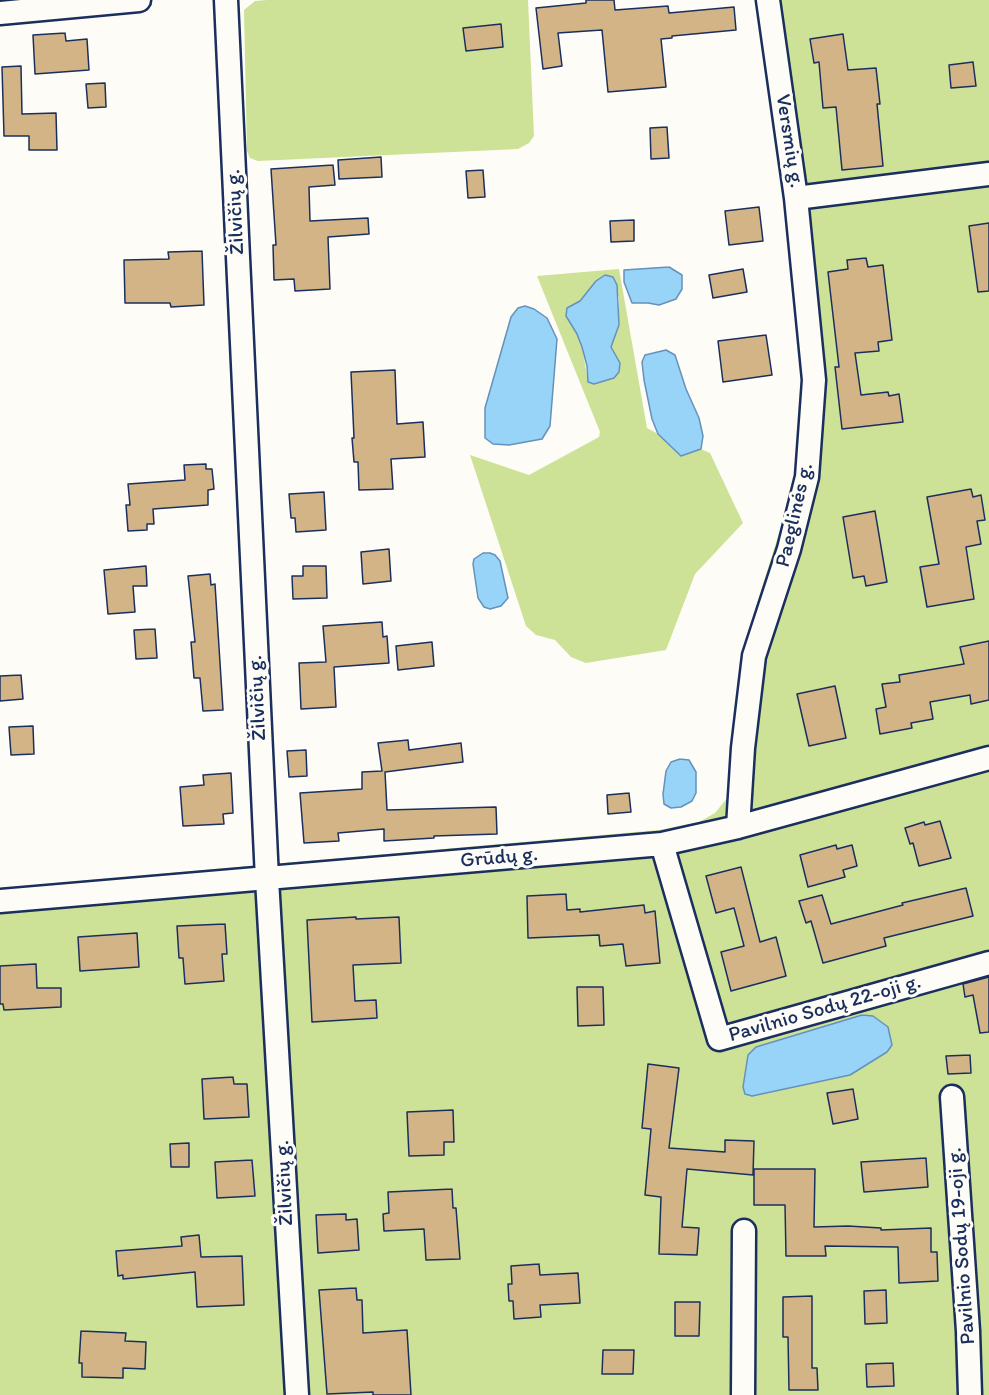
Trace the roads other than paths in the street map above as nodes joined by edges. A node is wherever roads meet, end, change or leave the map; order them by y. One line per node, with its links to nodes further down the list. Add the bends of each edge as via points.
1 (138, 0): 4 (street)
2 (226, 0): 10 (street, Žilvičių g.)
3 (768, 0): 6 (street, Versmių g.)
4 (0, 13)
5 (989, 174): 6 (street, Versmių g.)
6 (796, 198): 8 (street, Paeglinės g., via 814,380 807,477 789,549 754,656)
7 (989, 758): 8 (street, Grūdų g.)
8 (738, 827): 9 (street, Grūdų g.)
9 (662, 844): 10 (street, Grūdų g.); 12 (street, Pavilnio Sodų 22-oji g., via 719,1039)
10 (267, 879): 11 (street, Grūdų g.); 15 (street, Žilvičių g.)
11 (0, 901)
12 (989, 963)
13 (952, 1097): 17 (street, Pavilnio Sodų 19-oji g.)
14 (744, 1231): 16 (street)
15 (297, 1395)
16 (743, 1395)
17 (970, 1395)

